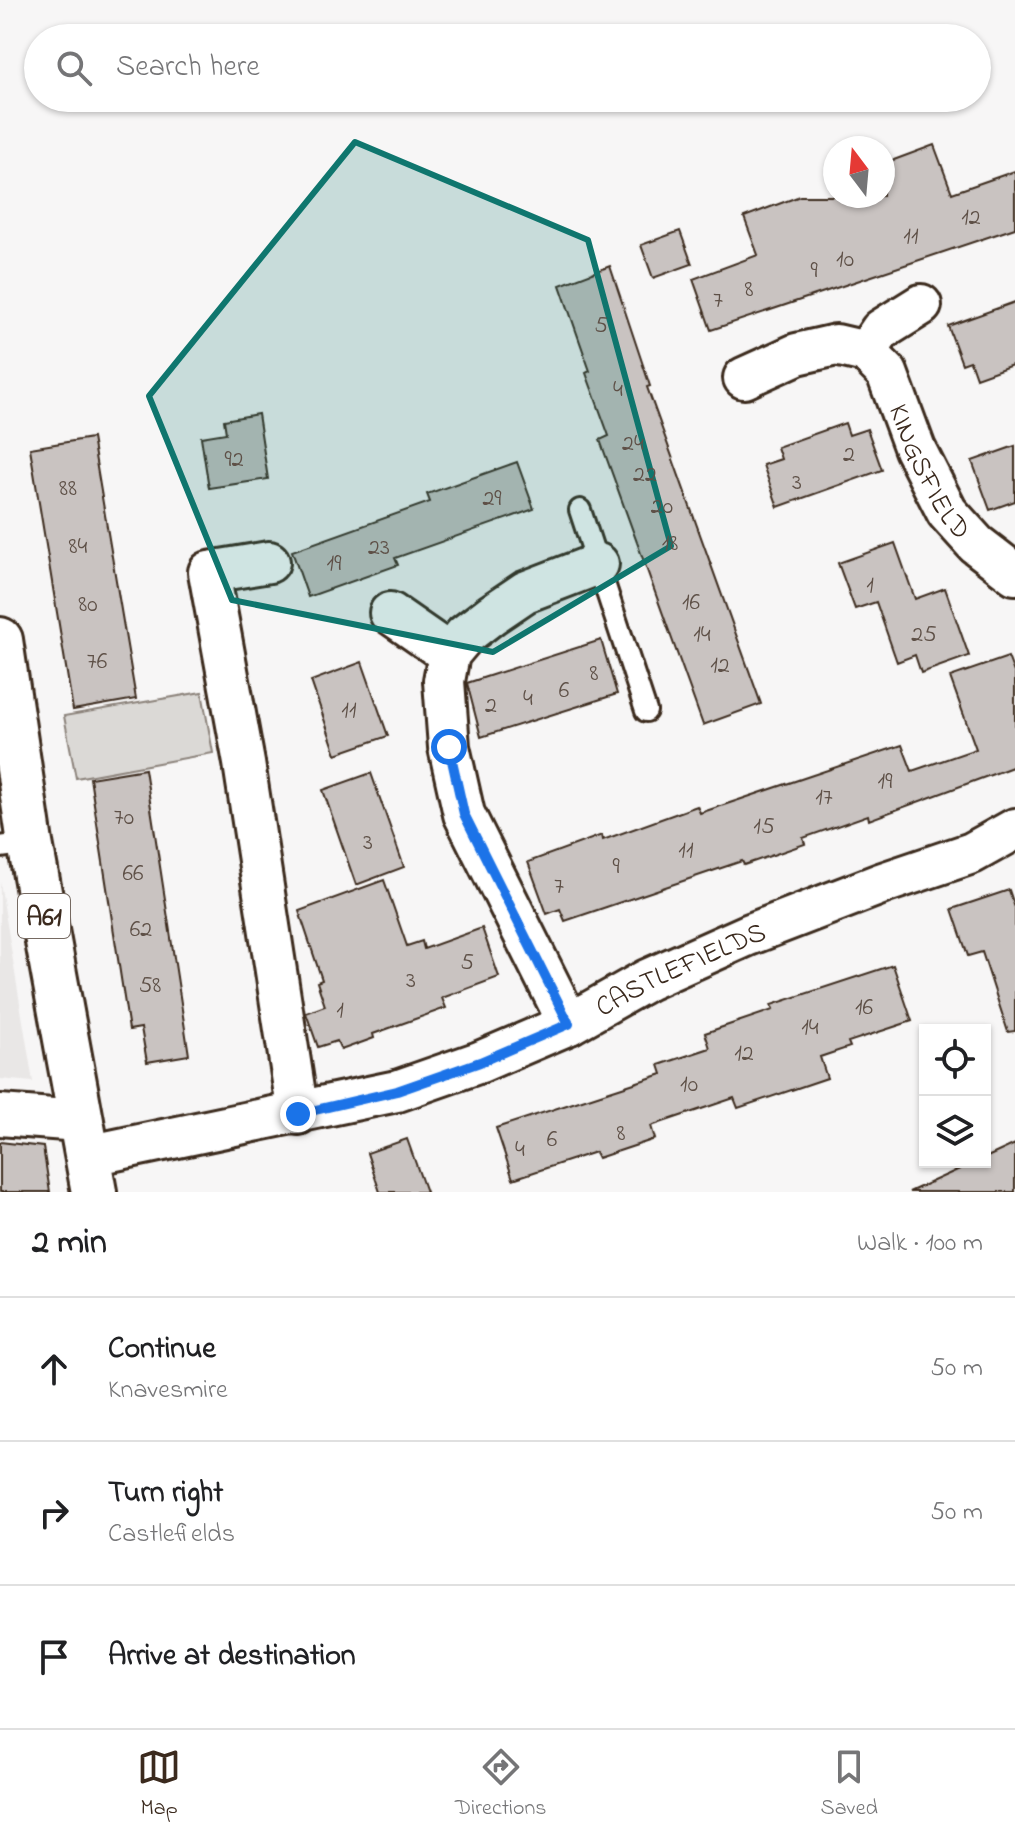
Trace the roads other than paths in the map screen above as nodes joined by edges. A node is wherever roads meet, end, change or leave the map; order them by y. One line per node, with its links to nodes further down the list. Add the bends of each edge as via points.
1 (921, 305): 2 (street, via 881,330)
2 (866, 352): 3 (street, via 836,345 797,354); 7 (street, KINGSFIELD, via 887,373 915,449 947,512 976,544)
3 (744, 378)
4 (580, 510): 6 (lane)
5 (269, 562): 15 (street, via 209,572)
6 (598, 564): 9 (street, via 525,592 465,635); 11 (lane)
7 (1015, 574)
8 (390, 613): 9 (street)
9 (449, 654): 14 (street, via 444,681 449,747 464,814)
10 (1, 657): 13 (main road, A61)
11 (646, 711)
12 (1015, 829): 14 (street, CASTLEFIELDS, via 972,853 748,935 647,980)
13 (15, 845): 17 (main road, A61)
14 (569, 1024): 15 (street, CASTLEFIELDS, via 397,1091)
15 (298, 1114): 17 (street, CASTLEFIELDS)
16 (0, 1115): 17 (street, CASTLEFIELDS)
17 (87, 1156)

